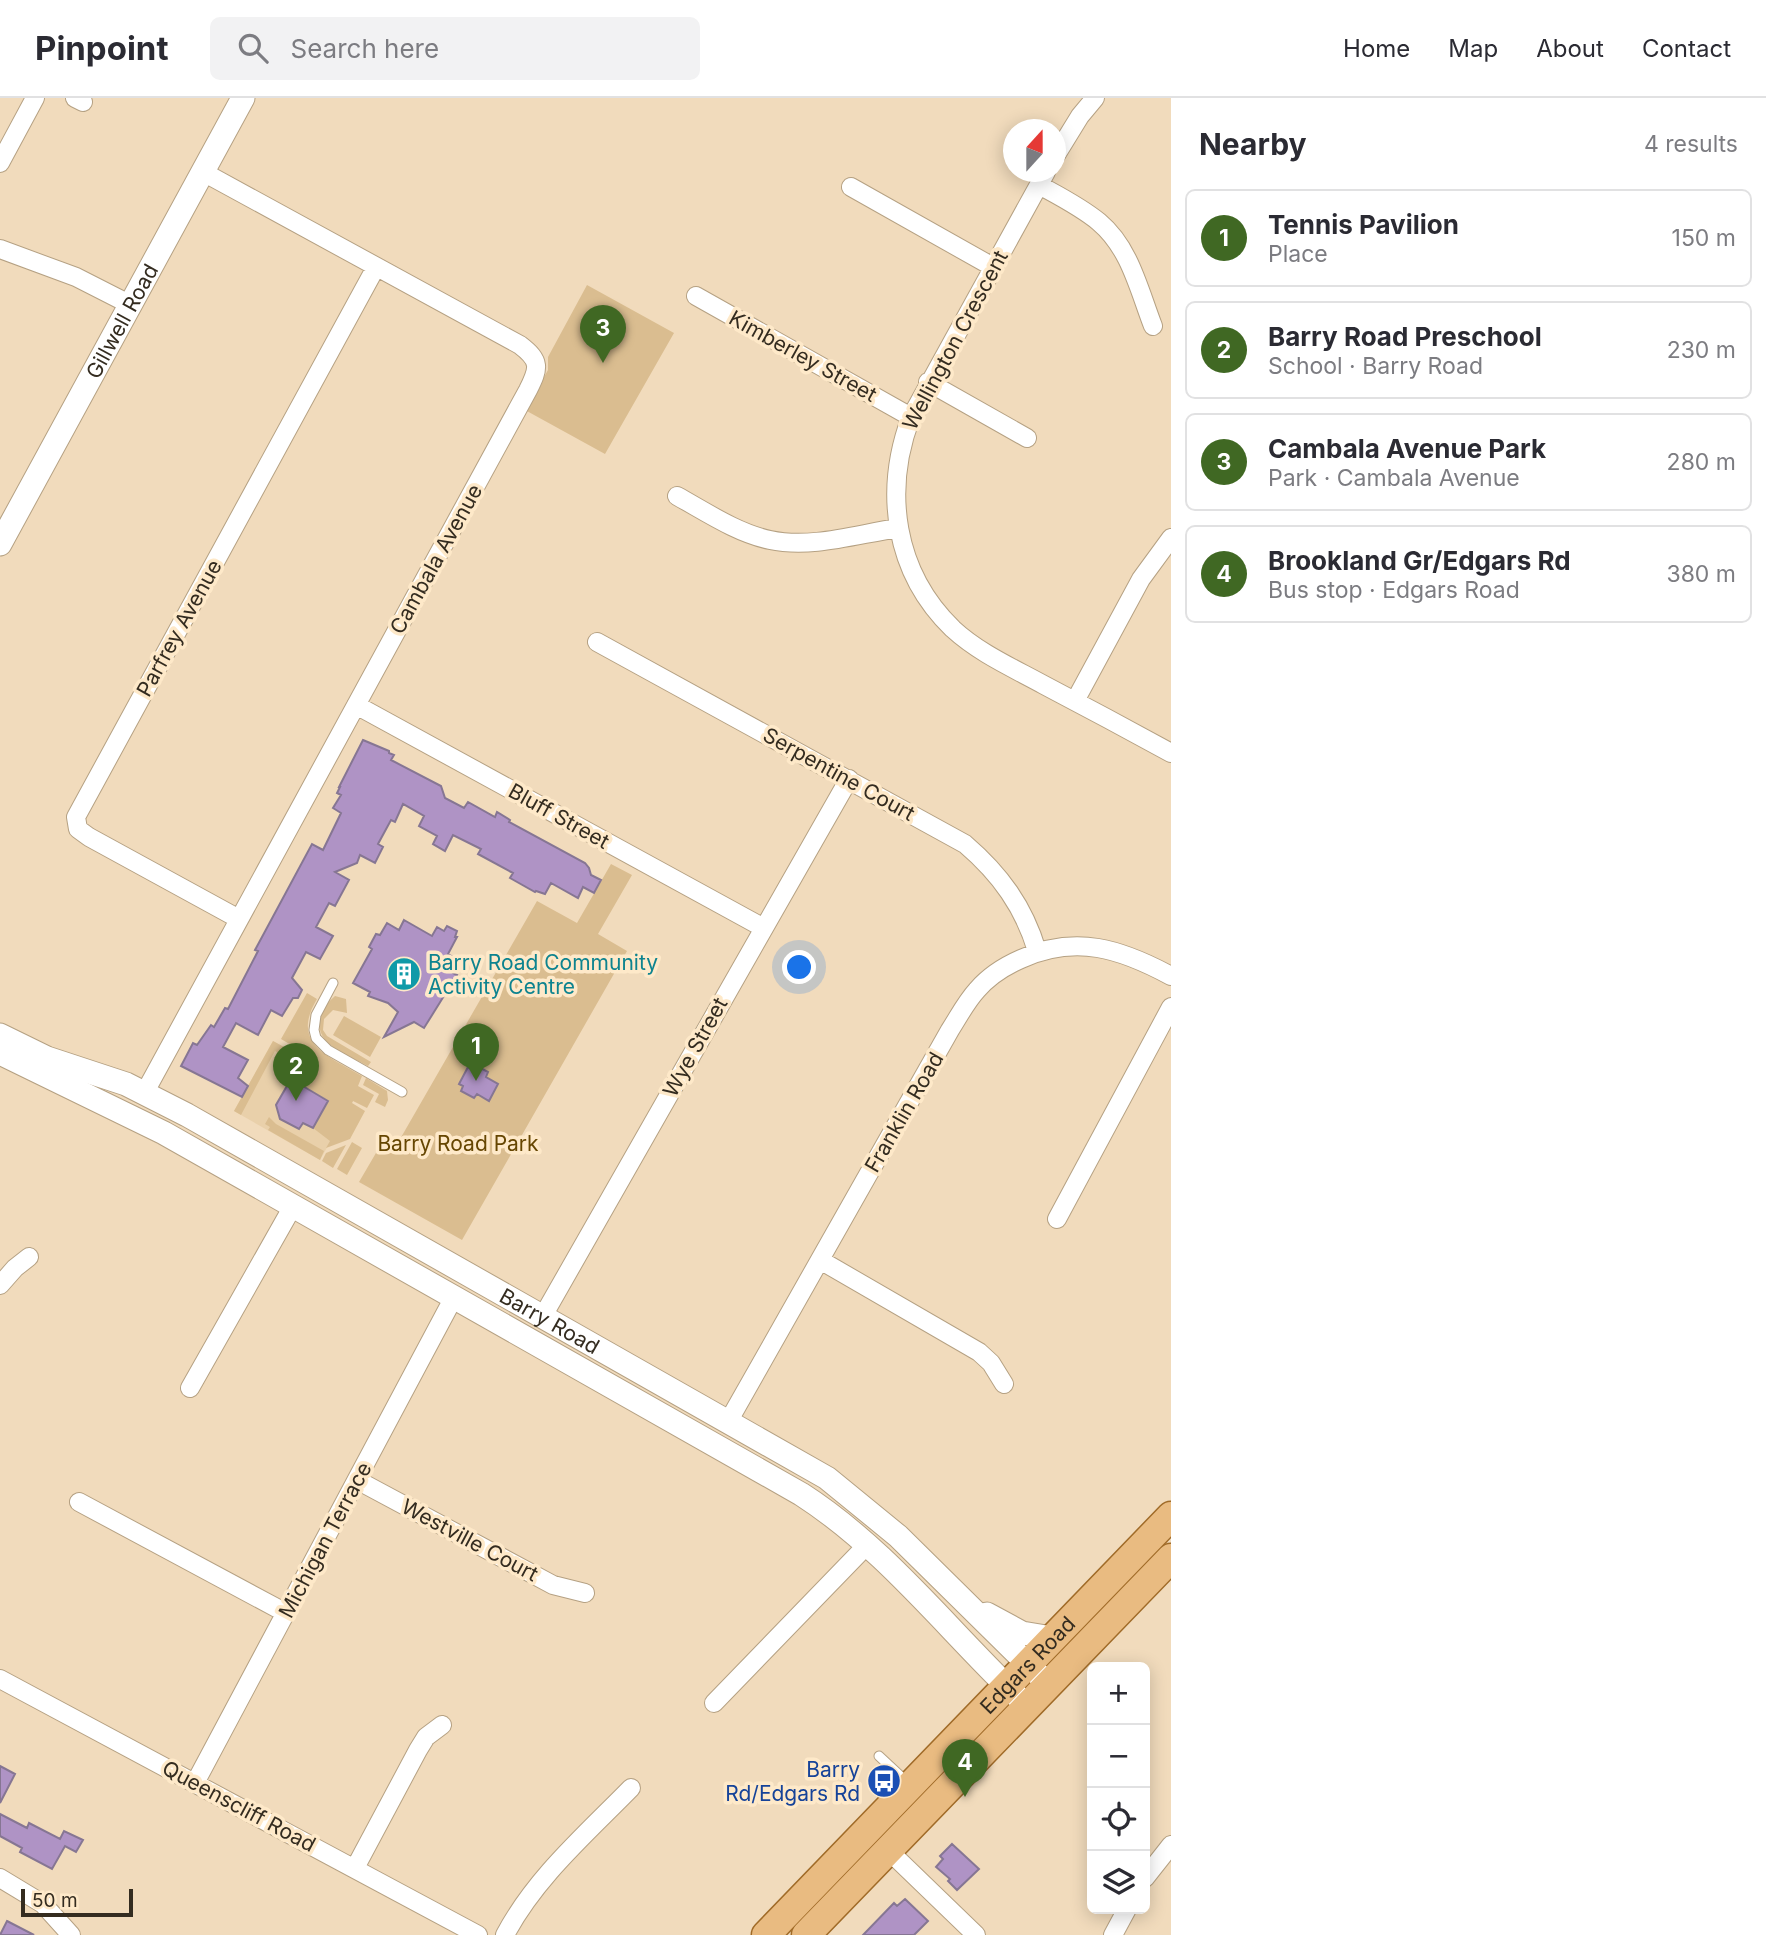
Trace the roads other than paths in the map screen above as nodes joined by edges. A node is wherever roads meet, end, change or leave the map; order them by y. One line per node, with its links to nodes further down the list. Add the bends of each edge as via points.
1 (35, 98): 5 (street)
2 (243, 98): 6 (street, Gillwell Road)
3 (1095, 98): 4 (street)
4 (1066, 138)
5 (0, 163)
6 (203, 172): 11 (street, Cambala Avenue); 14 (street, Gillwell Road)
7 (1040, 182): 12 (street, Wellington Crescent)
8 (1047, 182): 15 (street, via 1114,237 1131,267)
9 (851, 187): 12 (street)
10 (0, 249): 14 (street, via 76,277)
11 (376, 267): 25 (street, Cambala Avenue, via 520,345 533,356 537,368); 28 (street, Parfrey Avenue, via 76,817 78,829 89,837)
12 (993, 267): 16 (street, Wellington Crescent)
13 (696, 296): 17 (street, Kimberley Street)
14 (131, 305): 22 (street, Gillwell Road)
15 (1153, 326)
16 (928, 382): 17 (street, Wellington Crescent); 18 (street)
17 (911, 417): 20 (street, Wellington Crescent, via 896,473)
18 (1027, 438)
19 (677, 496): 20 (street, via 729,525 770,540 808,542)
20 (899, 528): 24 (street, Wellington Crescent, via 918,582 955,631)
21 (1171, 538): 24 (street, via 1141,579)
22 (0, 544)
23 (597, 642): 27 (street, Serpentine Court)
24 (1075, 701): 26 (street, Wellington Crescent)
25 (356, 705): 28 (street, Cambala Avenue); 29 (street, Bluff Street)
26 (1171, 753)
27 (849, 779): 29 (street, Wye Street); 30 (street, Serpentine Court, via 948,833 983,859 1013,895)
28 (239, 919): 36 (street, Cambala Avenue)
29 (762, 927): 45 (street, Wye Street)
30 (1037, 951): 31 (street, Franklin Road, via 1101,948 1134,957); 42 (street, Franklin Road, via 991,976 965,1005)
31 (1171, 976)
32 (333, 983): 37 (lane, via 316,1015 316,1038 328,1050)
33 (1171, 1007): 40 (street)
34 (0, 1035): 36 (street, Barry Road, via 47,1058)
35 (0, 1053): 38 (street, Barry Road)
36 (145, 1092): 38 (street); 45 (street, Barry Road)
37 (402, 1092)
38 (132, 1117): 39 (street, Barry Road)
39 (293, 1206): 44 (street, Barry Road); 47 (street)
40 (1057, 1219)
41 (29, 1257): 43 (street)
42 (820, 1260): 46 (street, via 979,1352); 48 (street, Franklin Road)
43 (0, 1286)
44 (454, 1297): 49 (street, Barry Road); 50 (street, Michigan Terrace)
45 (543, 1316): 48 (street, Barry Road)
46 (1004, 1384)
47 (190, 1388)
48 (728, 1422): 49 (street); 56 (street, Barry Road, via 845,1490)
49 (715, 1446): 53 (street, Barry Road, via 823,1508)
50 (357, 1480): 55 (street, Westville Court, via 553,1585); 57 (street, Michigan Terrace)
51 (79, 1502): 57 (street)
52 (1171, 1516): 58 (main road, Edgars Road)
53 (867, 1545): 62 (street, Barry Road); 63 (street)
54 (1171, 1558): 61 (main road, Edgars Road)
55 (585, 1593)
56 (962, 1601): 58 (street, via 1022,1633); 59 (street, Barry Road)
57 (286, 1613): 67 (street, Michigan Terrace)
58 (1052, 1638): 59 (main road, Edgars Road)
59 (1027, 1665): 61 (street, Barry Road); 62 (main road, Edgars Road)
60 (0, 1679): 67 (street, Queenscliff Road)
61 (1049, 1685): 64 (main road, Edgars Road)
62 (1007, 1687): 64 (street, Barry Road); 68 (main road, Edgars Road)
63 (715, 1703)
64 (1028, 1707): 71 (main road, Edgars Road)
65 (442, 1725): 72 (street, via 418,1750)
66 (879, 1756): 68 (lane)
67 (195, 1783): 72 (street, Queenscliff Road)
68 (911, 1786): 79 (main road, Edgars Road)
69 (631, 1788): 78 (street, via 533,1891)
70 (1171, 1845): 73 (street)
71 (888, 1850): 80 (main road, Edgars Road); 81 (street)
72 (355, 1868): 77 (street, Queenscliff Road)
73 (1150, 1872)
74 (0, 1878): 76 (street, via 43,1903)
75 (1124, 1914): 82 (street)
76 (71, 1935)
77 (478, 1935)
78 (505, 1935)
79 (766, 1935)
80 (806, 1935)
81 (976, 1935)
82 (1113, 1935)

